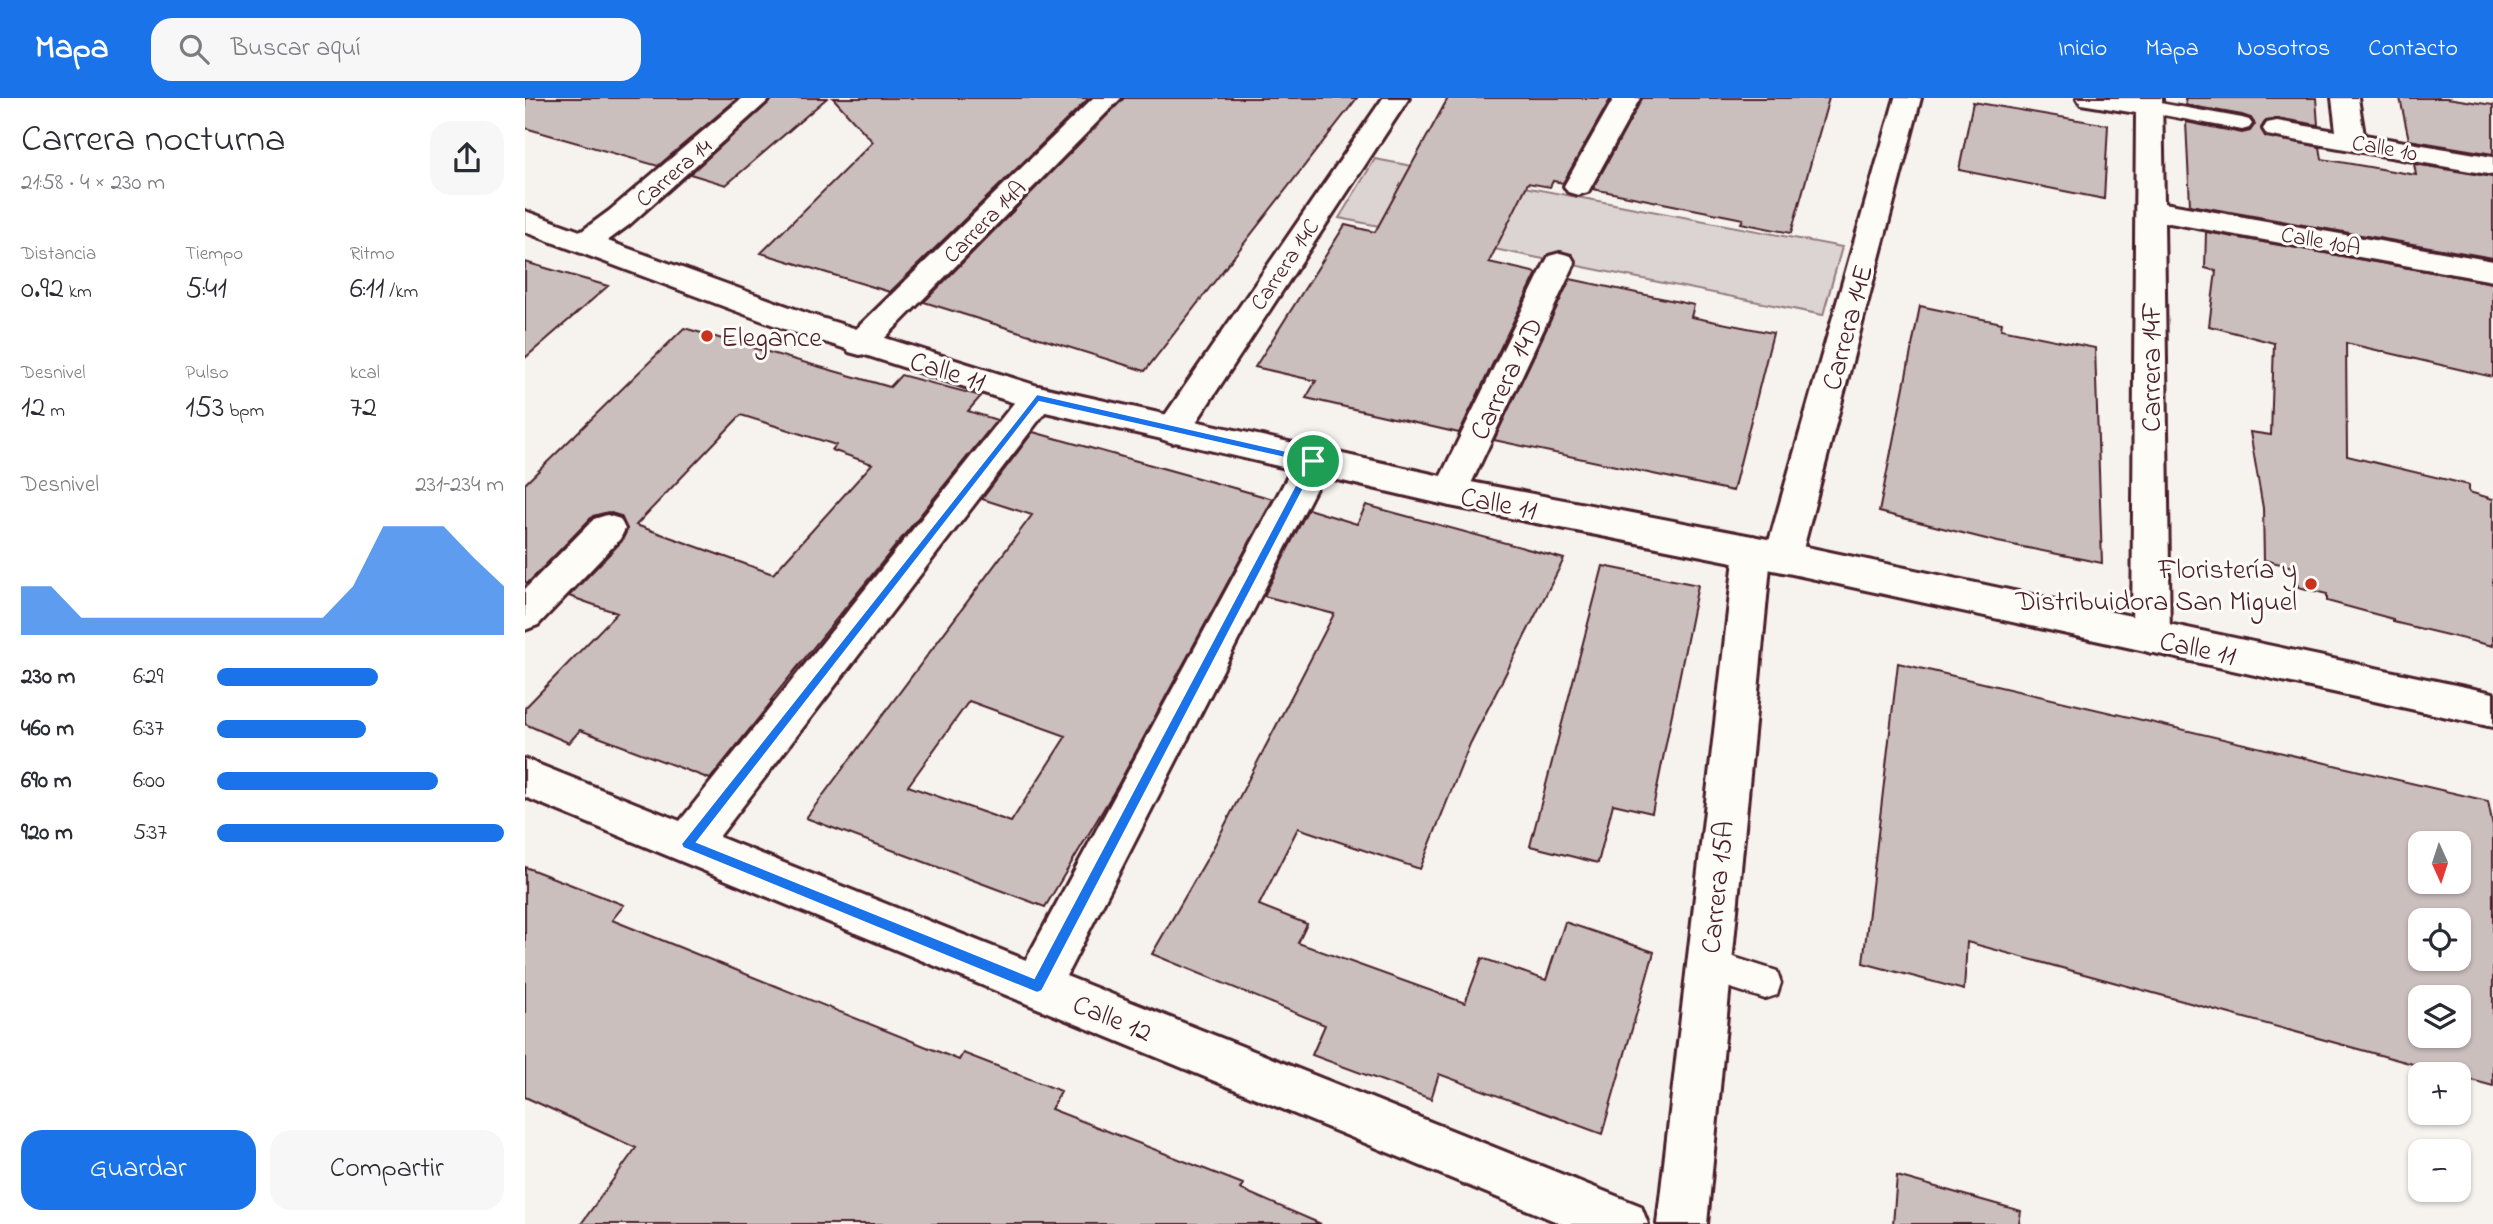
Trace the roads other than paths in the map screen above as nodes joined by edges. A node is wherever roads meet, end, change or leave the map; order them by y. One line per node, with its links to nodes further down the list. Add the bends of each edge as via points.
1 (758, 98): 16 (street, Carrera 14)
2 (1108, 98): 19 (street, Carrera 14A)
3 (1396, 98): 21 (street, Carrera 14C)
4 (1627, 98): 13 (street)
5 (1908, 98): 25 (street, Carrera 14E)
6 (2090, 98): 8 (street)
7 (2345, 98): 11 (street)
8 (2149, 103): 9 (lane); 14 (street, Carrera 14F)
9 (2242, 124)
10 (2277, 129): 11 (street, Calle 10)
11 (2351, 141): 12 (street, Calle 10)
12 (2493, 166)
13 (1578, 186)
14 (2149, 210): 18 (street, Calle 10A); 27 (street, Carrera 14F)
15 (526, 223): 16 (street, Calle 11)
16 (585, 243): 19 (street, Calle 11)
17 (1560, 263): 23 (street, Carrera 14D)
18 (2493, 271)
19 (860, 344): 20 (street, Calle 11)
20 (1037, 398): 21 (street, Calle 11); 30 (street)
21 (1173, 430): 22 (street, Calle 11)
22 (1313, 461): 23 (street, Calle 11); 33 (street)
23 (1450, 492): 25 (street, Calle 11)
24 (607, 529): 26 (street)
25 (1768, 554): 27 (street, Calle 11); 31 (street, Carrera 15A)
26 (525, 614)
27 (2151, 637): 28 (street, Calle 11)
28 (2493, 710)
29 (525, 778): 30 (street, Calle 12)
30 (688, 844): 33 (street, Calle 12)
31 (1708, 965): 32 (lane); 35 (street, Carrera 15A)
32 (1765, 983)
33 (1037, 986): 34 (street, Calle 12)
34 (1623, 1224)
35 (1682, 1224)

